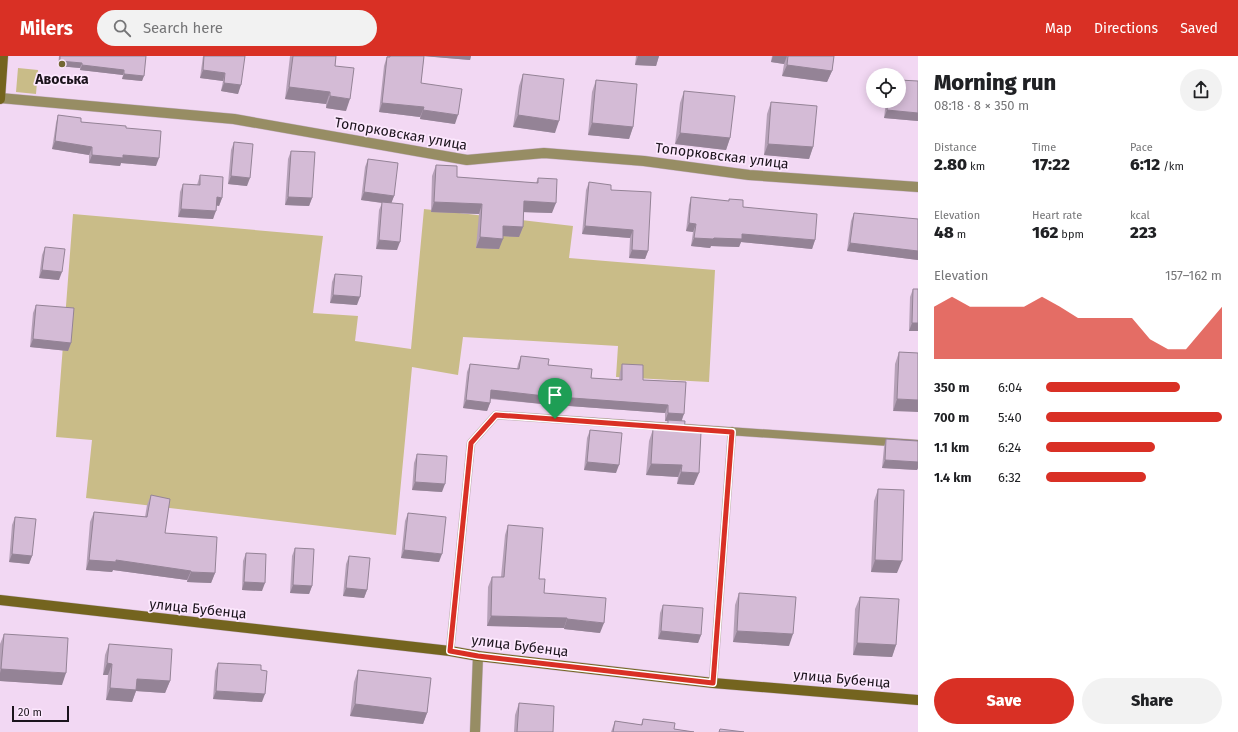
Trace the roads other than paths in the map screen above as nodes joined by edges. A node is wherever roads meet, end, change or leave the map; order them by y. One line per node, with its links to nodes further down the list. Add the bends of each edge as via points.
1 (3, 56): 2 (street)
2 (0, 94): 3 (street, Топорковская улица, via 234,119 468,160 544,153 644,161 750,176)
3 (918, 187)
4 (732, 432): 5 (lane); 7 (lane, via 496,415 471,443); 9 (lane)
5 (918, 444)
6 (0, 600): 7 (street, улица Бубенца)
7 (450, 651): 8 (street, улица Бубенца)
8 (478, 656): 9 (street, улица Бубенца); 11 (street)
9 (713, 683): 10 (street, улица Бубенца)
10 (918, 700)
11 (475, 732)

